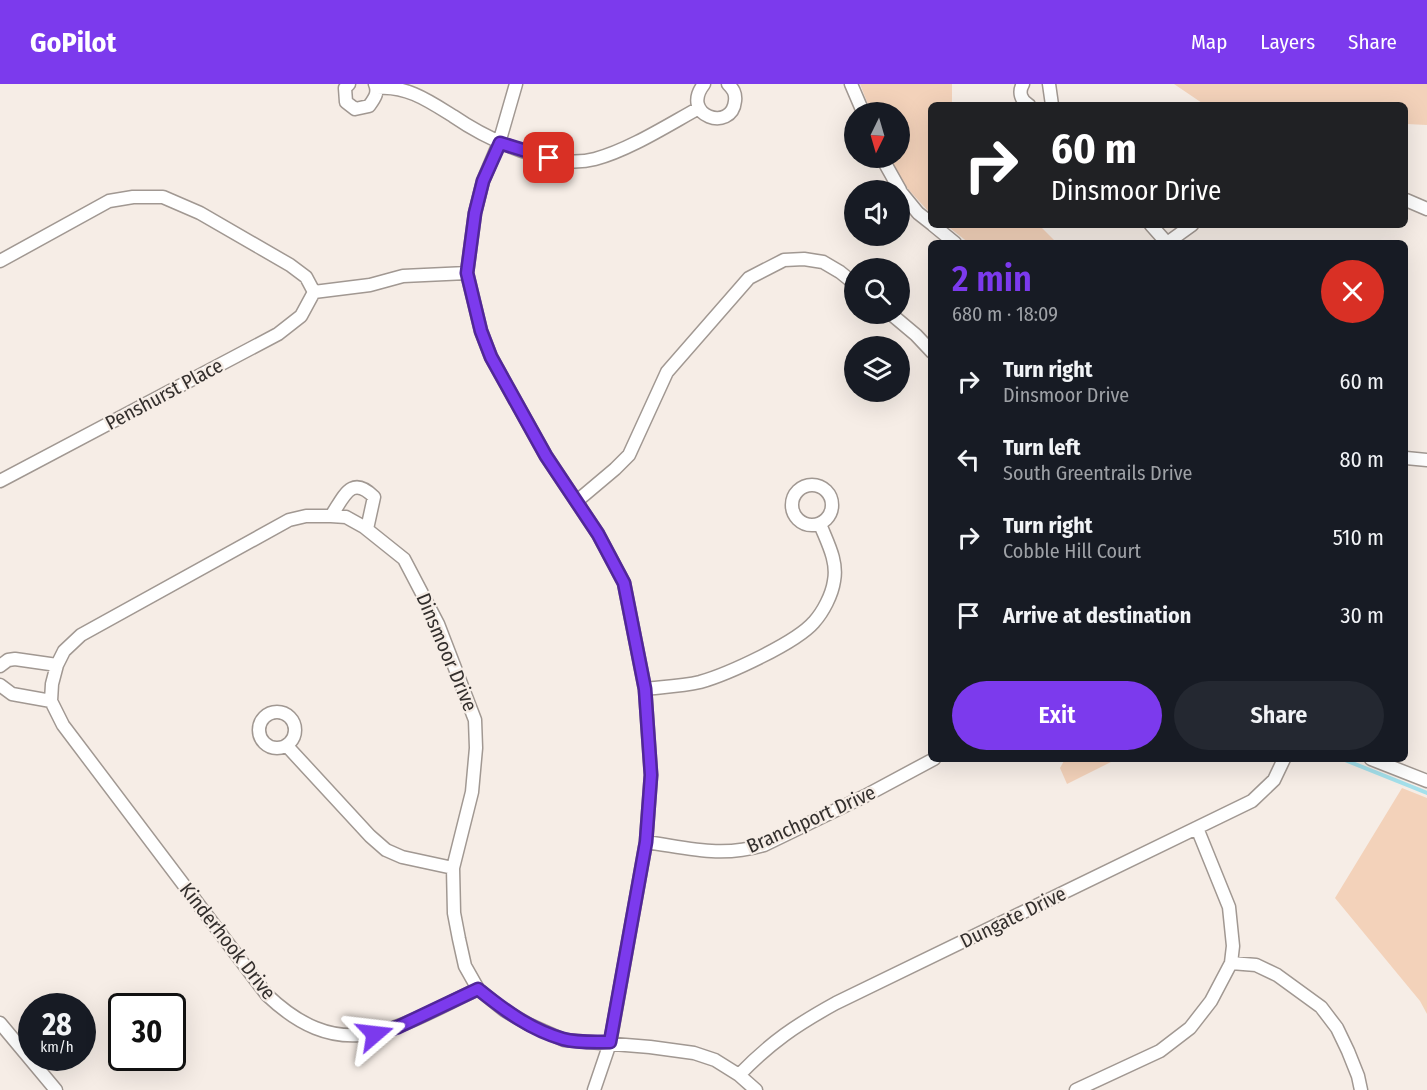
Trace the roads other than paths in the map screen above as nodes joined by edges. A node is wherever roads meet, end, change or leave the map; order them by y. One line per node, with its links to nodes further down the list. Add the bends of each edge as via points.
1 (349, 84): 8 (street, via 345,88 345,102 355,109 369,106)
2 (516, 84): 13 (street)
3 (704, 84): 12 (street, via 698,91)
4 (728, 84): 12 (street, via 736,98 730,113 715,118)
5 (851, 84): 9 (street)
6 (1023, 84): 10 (street, via 1021,96)
7 (1049, 84): 11 (street)
8 (376, 86): 13 (street, via 408,91 427,99)
9 (859, 102)
10 (1026, 102)
11 (1052, 102)
12 (699, 108): 13 (street, via 595,159 549,158)
13 (500, 143): 25 (street, via 483,181)
14 (1408, 201): 16 (street)
15 (910, 203): 17 (street)
16 (1427, 209)
17 (928, 222)
18 (936, 228): 21 (street)
19 (1154, 228): 22 (street)
20 (1188, 228): 23 (street)
21 (951, 240)
22 (1164, 240)
23 (1171, 240)
24 (0, 261): 27 (street, via 109,201 163,197 191,208 290,265 306,277)
25 (467, 273): 27 (street, via 403,276); 33 (street, via 491,357 546,456)
26 (844, 275): 33 (street, via 823,262 804,259 784,260 749,278 667,372 629,455)
27 (315, 292): 32 (street, Penshurst Place, via 301,316 278,334)
28 (903, 324): 29 (street)
29 (928, 348)
30 (1408, 458): 31 (street)
31 (1427, 460)
32 (0, 481)
33 (577, 501): 40 (street, via 624,583)
34 (332, 516): 36 (street, Dinsmoor Drive, via 346,517); 36 (street, via 350,489 363,488 374,497); 37 (street, via 289,520 81,635 64,651)
35 (820, 524): 40 (street, via 834,558 834,581 825,607 814,623 795,639 734,670 700,682)
36 (367, 529): 49 (street, Dinsmoor Drive, via 404,559 438,624 476,720 472,792)
37 (57, 665): 38 (street, via 15,659); 41 (street)
38 (0, 666)
39 (0, 685): 41 (street, via 12,694)
40 (645, 689): 48 (street, via 651,775)
41 (51, 701): 51 (street, Kinderhook Drive, via 63,725 260,986 287,1013 333,1034 375,1034)
42 (287, 746): 49 (street, via 386,850)
43 (928, 762): 48 (street, Branchport Drive, via 764,845 728,853)
44 (1283, 762): 47 (street, Dungate Drive, via 1274,780 1252,801)
45 (1379, 762): 46 (street)
46 (1427, 781)
47 (1197, 828): 50 (street, via 1229,907); 54 (street, Dungate Drive, via 836,1003 793,1027)
48 (646, 842): 53 (street)
49 (453, 868): 51 (street, Dinsmoor Drive, via 459,939 465,966)
50 (1231, 963): 58 (street, via 1211,1001 1190,1028 1160,1051); 59 (street, via 1256,965 1277,975 1321,1007 1337,1028)
51 (478, 989): 53 (street, Dinsmoor Drive, via 504,1010 564,1040)
52 (0, 1023): 55 (street)
53 (610, 1042): 54 (street, Dinsmoor Drive, via 694,1053); 56 (street)
54 (739, 1075): 57 (street, Dinsmoor Drive)
55 (56, 1090)
56 (594, 1090)
57 (756, 1090)
58 (1076, 1090)
59 (1361, 1090)

